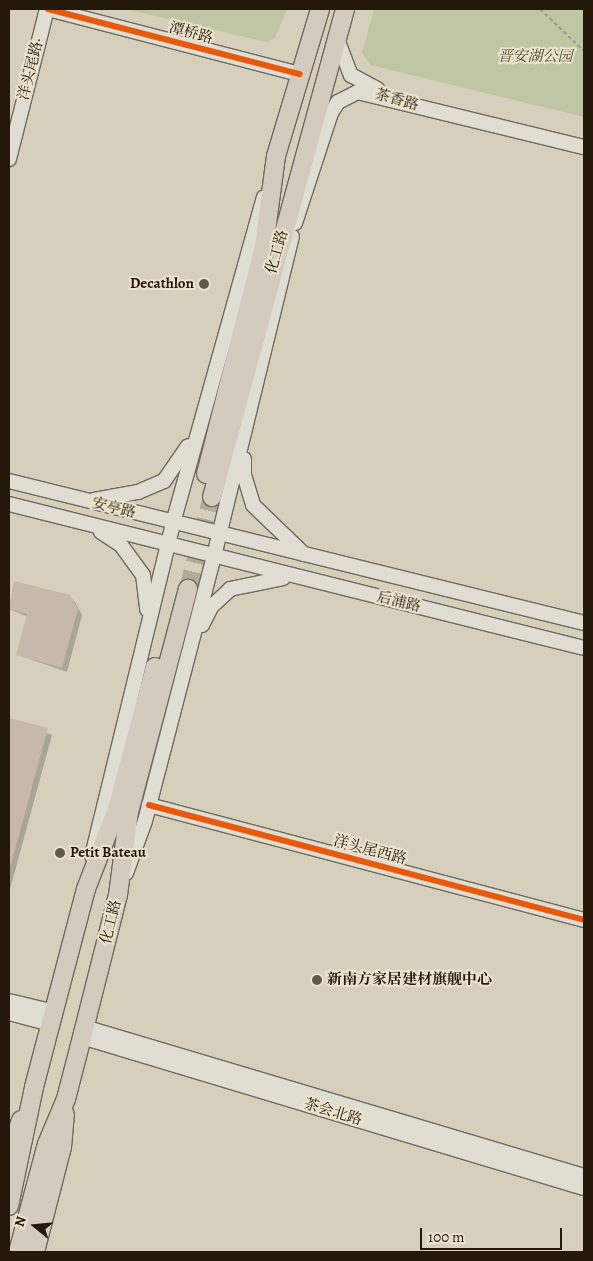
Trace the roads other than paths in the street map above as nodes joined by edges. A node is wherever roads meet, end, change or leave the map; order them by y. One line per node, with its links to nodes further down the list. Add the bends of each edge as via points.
1 (47, 9): 5 (main road, 潭桥路); 9 (main road, 洋头尾路·)
2 (320, 9): 5 (highway, 化工路)
3 (345, 9): 4 (highway, 化工路)
4 (337, 39): 6 (main road, 茶香路, via 347,69 370,87); 10 (highway, 化工路)
5 (300, 74): 8 (highway, 化工路)
6 (584, 137)
7 (584, 147): 11 (main road, 茶香路, via 358,92 338,102 331,112)
8 (276, 156): 10 (highway, 化工路, via 264,246 206,496); 12 (main road)
9 (9, 159)
10 (304, 164): 11 (main road)
11 (295, 224): 13 (main road)
12 (201, 421): 15 (main road, via 176,470 164,481 138,492); 18 (main road)
13 (245, 430): 19 (main road); 22 (main road, via 244,475 253,505)
14 (9, 481): 15 (main road, 安亭路)
15 (86, 501): 18 (main road, 安亭路)
16 (9, 504): 17 (main road, 安亭路)
17 (80, 522): 20 (main road, 安亭路); 25 (main road, via 110,536 133,558 144,582)
18 (174, 523): 19 (main road, 安亭路); 20 (main road)
19 (219, 534): 21 (main road); 22 (main road, 后浦路)
20 (168, 545): 21 (main road, 安亭路); 25 (main road)
21 (214, 556): 23 (main road, 后浦路); 27 (main road)
22 (306, 556): 24 (main road, 后浦路)
23 (300, 578): 26 (main road, 后浦路); 27 (main road, via 264,579 230,589 211,607)
24 (584, 623)
25 (148, 627): 29 (main road)
26 (584, 648)
27 (187, 657): 28 (main road)
28 (149, 805): 30 (main road); 31 (main road, 洋头尾西路)
29 (86, 889): 30 (highway, 化工路, via 117,809 182,587 130,812); 34 (highway, 化工路)
30 (118, 895): 35 (highway, 化工路)
31 (584, 920)
32 (9, 1001): 34 (main road)
33 (9, 1013): 34 (main road)
34 (52, 1018): 36 (highway, 化工路)
35 (83, 1032): 37 (highway, 化工路); 39 (main road, 茶会北路); 40 (main road, 茶会北路)
36 (34, 1087): 38 (highway); 41 (highway, 化工路)
37 (66, 1099): 42 (highway, 化工路, via 47,1144); 43 (highway, via 62,1147)
38 (10, 1149)
39 (584, 1176)
40 (584, 1188)
41 (9, 1206)
42 (18, 1252)
43 (35, 1252)

